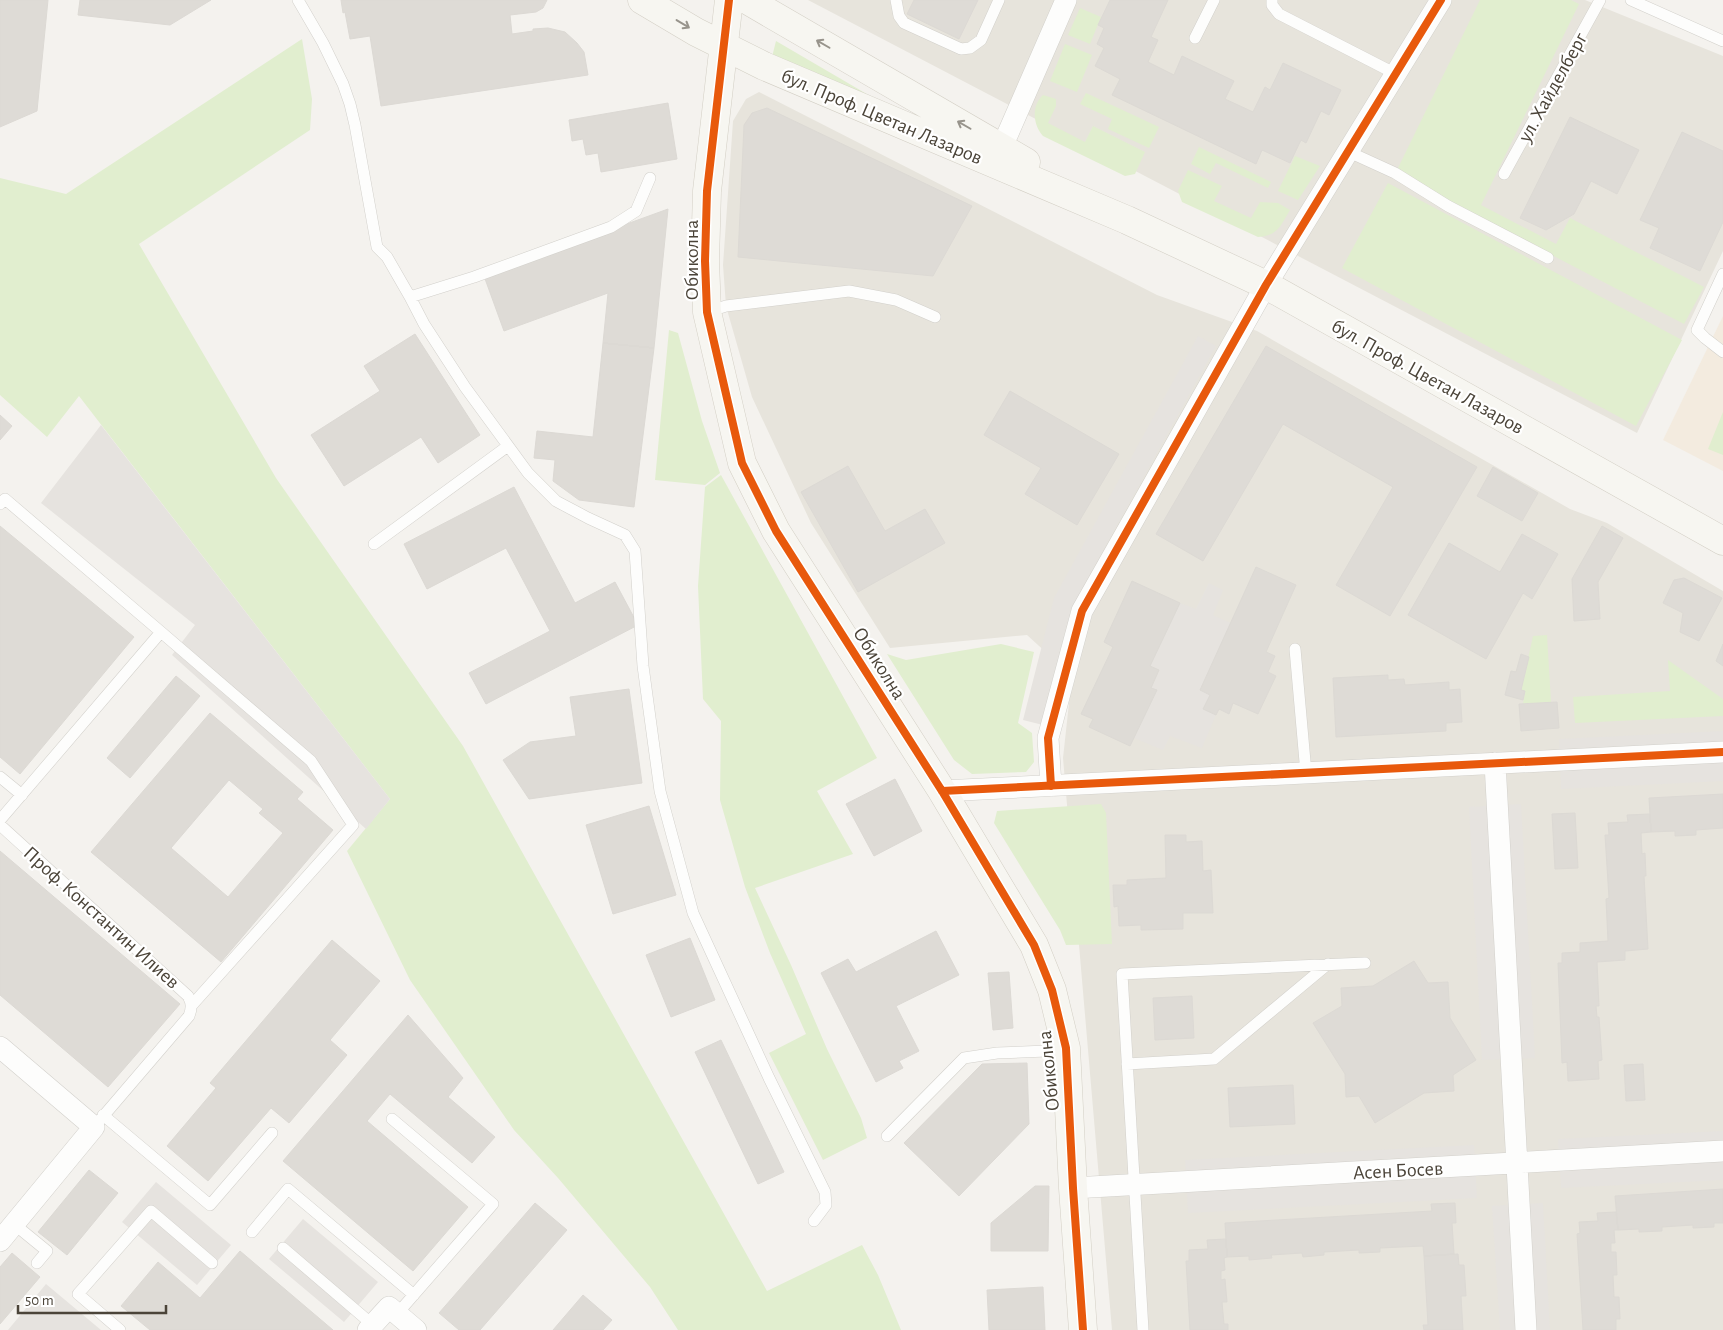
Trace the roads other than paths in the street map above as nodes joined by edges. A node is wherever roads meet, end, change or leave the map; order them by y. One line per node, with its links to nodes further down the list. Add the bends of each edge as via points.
1 (298, 0): 25 (lane, via 327,51 350,104 377,247 387,257)
2 (642, 0): 15 (main road, бул. Проф. Цветан Лазаров, one-way to 15)
3 (729, 0): 15 (main road, Обиколна)
4 (747, 0): 17 (main road, бул. Проф. Цветан Лазаров, one-way to 4)
5 (896, 0): 6 (lane, via 904,23 961,49 970,48 981,40)
6 (999, 0)
7 (1066, 0): 17 (street)
8 (1214, 0): 13 (lane)
9 (1272, 0): 16 (lane, via 1279,14)
10 (1441, 0): 16 (street)
11 (1600, 0): 19 (lane, ул. Хайделберг)
12 (1631, 0): 14 (lane)
13 (1195, 38)
14 (1723, 41)
15 (724, 46): 21 (main road, бул. Проф. Цветан Лазаров, via 764,66); 26 (main road, Обиколна, via 707,191 704,261)
16 (1396, 74): 18 (street)
17 (1002, 147): 21 (main road, бул. Проф. Цветан Лазаров)
18 (1348, 152): 22 (lane, via 1395,173 1448,206); 24 (street)
19 (1504, 174)
20 (650, 178): 25 (lane, via 636,211 611,228)
21 (1127, 220): 24 (main road, бул. Проф. Цветан Лазаров)
22 (1548, 258)
23 (1723, 274): 28 (lane, via 1697,330)
24 (1266, 285): 31 (main road, бул. Проф. Цветан Лазаров); 39 (street, via 1082,611 1048,738)
25 (410, 297): 29 (lane, via 460,379)
26 (707, 312): 27 (lane, via 726,306 849,291 896,300); 40 (main road, Обиколна, via 746,472 776,530)
27 (935, 318)
28 (1723, 352)
29 (508, 446): 32 (lane); 58 (lane, via 528,473 556,501 625,534 635,551 643,666 660,791 694,913 825,1192 826,1205)
30 (0, 504): 33 (lane, via 5,498)
31 (1723, 541)
32 (374, 544)
33 (162, 632): 41 (lane); 46 (lane, via 311,761 353,825)
34 (1295, 649): 37 (lane)
35 (1723, 752): 36 (street)
36 (1495, 763): 37 (street); 55 (street)
37 (1306, 773): 39 (street)
38 (0, 777): 41 (lane)
39 (1051, 786): 40 (street)
40 (942, 792): 48 (main road, Обиколна, via 1034,945 1052,990)
41 (22, 795): 42 (lane)
42 (0, 820)
43 (0, 825): 46 (lane, Проф. Константин Илиев, via 188,996)
44 (1365, 962): 45 (lane)
45 (1328, 964): 49 (lane, via 1214,1059); 49 (lane, via 1122,974)
46 (191, 1010): 51 (lane)
47 (0, 1047): 51 (street)
48 (1066, 1048): 53 (lane, via 964,1058); 57 (main road, Обиколна)
49 (1127, 1064): 56 (lane)
50 (392, 1118): 65 (lane, via 492,1204)
51 (99, 1121): 52 (lane, via 210,1205); 59 (street)
52 (272, 1133)
53 (888, 1136)
54 (1723, 1151): 55 (street, Асен Босев)
55 (1517, 1163): 56 (street, Асен Босев); 72 (street)
56 (1134, 1185): 57 (street, Асен Босев); 71 (lane)
57 (1073, 1188): 70 (main road, Обиколна)
58 (814, 1221)
59 (14, 1224): 61 (street); 63 (lane, via 47,1251)
60 (252, 1232): 65 (lane, via 288,1190)
61 (0, 1241)
62 (283, 1248): 67 (lane)
63 (37, 1263)
64 (212, 1263): 68 (lane, via 151,1212 78,1294)
65 (414, 1295): 66 (lane)
66 (393, 1310): 67 (street); 69 (street)
67 (371, 1328)
68 (120, 1330)
69 (416, 1330)
70 (1083, 1330)
71 (1142, 1330)
72 (1526, 1330)

